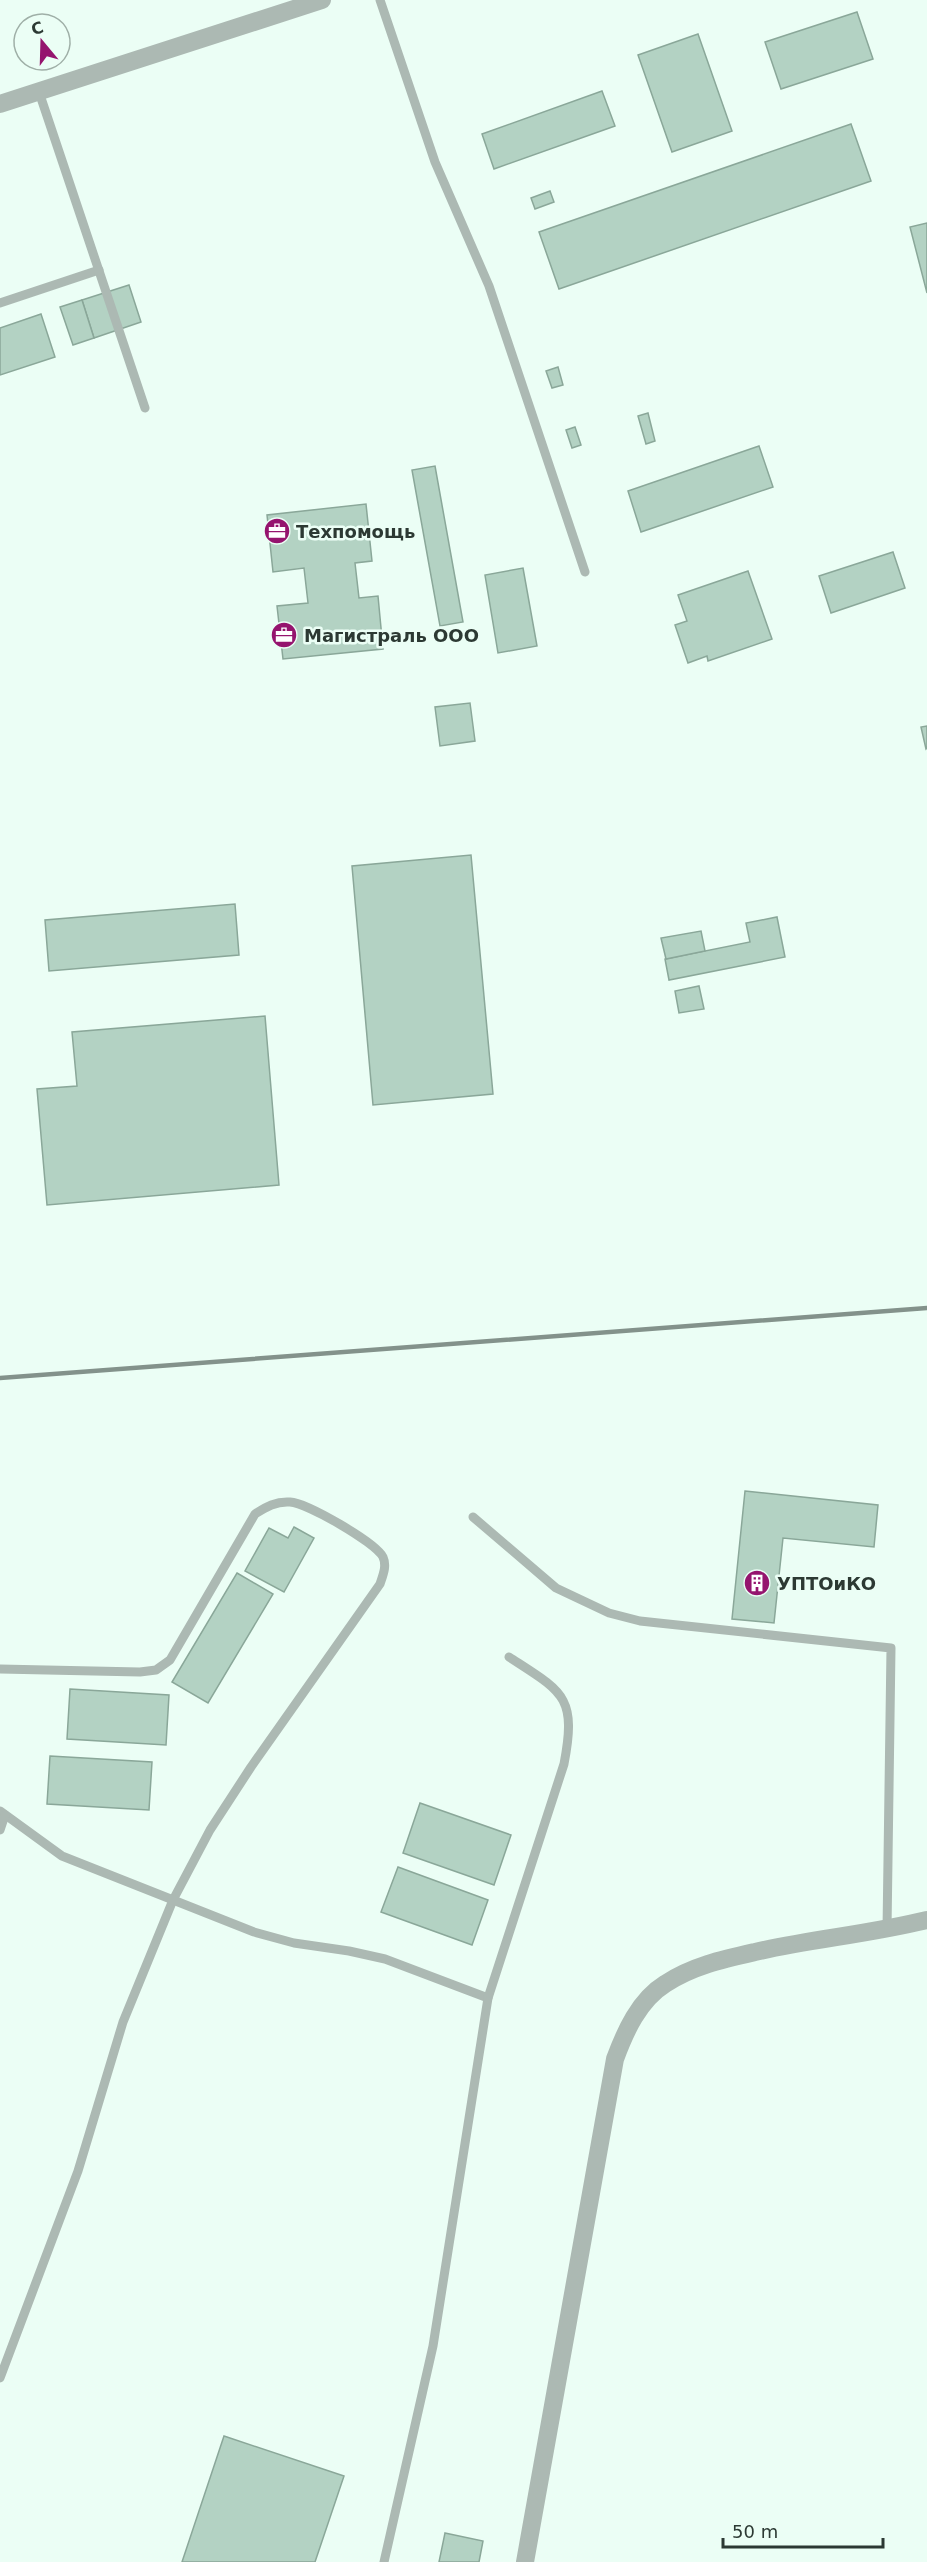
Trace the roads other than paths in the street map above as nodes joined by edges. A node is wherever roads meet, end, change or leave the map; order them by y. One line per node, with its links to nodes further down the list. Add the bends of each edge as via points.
1 (322, 0): 3 (street)
2 (380, 0): 8 (lane, via 435,162 489,286)
3 (39, 92): 4 (street); 5 (lane)
4 (0, 104)
5 (99, 270): 6 (lane); 7 (lane)
6 (0, 303)
7 (145, 408)
8 (585, 572)
9 (473, 1517): 16 (lane, via 556,1588 609,1613 640,1621 891,1648)
10 (509, 1657): 17 (lane, via 554,1686 567,1707 570,1733 564,1764)
11 (0, 1669): 14 (lane, via 156,1670 170,1660 255,1514 269,1504 291,1502 313,1508 365,1540 383,1556 385,1570 380,1584 251,1767 210,1830)
12 (2, 1813): 13 (lane); 14 (lane, via 62,1856)
13 (0, 1830)
14 (173, 1900): 17 (lane, via 254,1932 385,1959); 18 (lane, via 123,2022 78,2171)
15 (927, 1920): 16 (street)
16 (887, 1930): 20 (street, via 795,1943 715,1961 663,1985 627,2029 615,2060)
17 (488, 1998): 19 (lane, via 434,2346)
18 (0, 2378)
19 (384, 2562)
20 (525, 2562)

